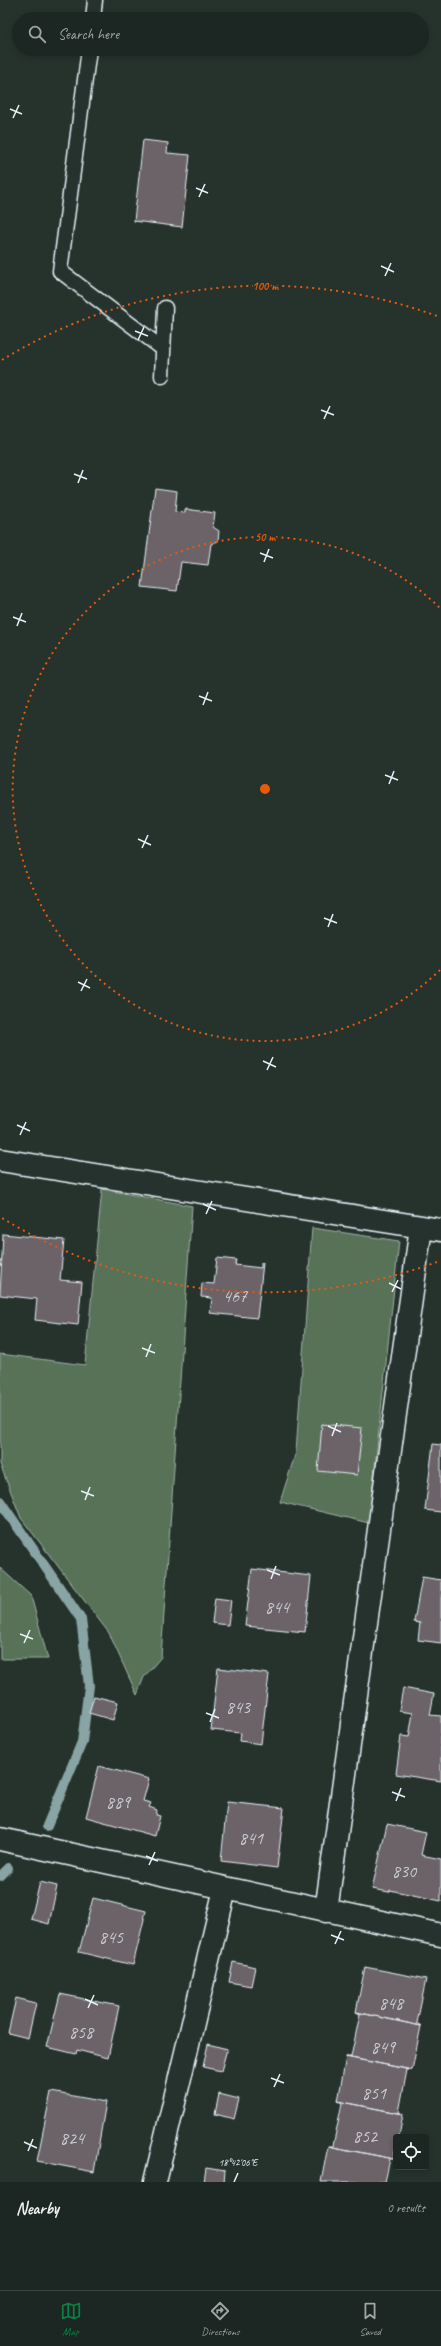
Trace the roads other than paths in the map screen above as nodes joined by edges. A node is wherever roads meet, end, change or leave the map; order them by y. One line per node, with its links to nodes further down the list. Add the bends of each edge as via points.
1 (95, 0): 2 (lane)
2 (94, 12)
3 (88, 56): 5 (lane, via 60,271)
4 (165, 308): 5 (lane)
5 (163, 349): 6 (lane)
6 (162, 376)
7 (0, 1160): 8 (street)
8 (431, 1229): 11 (street)
9 (0, 1839): 10 (street)
10 (225, 1889): 11 (street); 13 (street)
11 (326, 1911): 12 (street)
12 (441, 1935)
13 (155, 2182)

